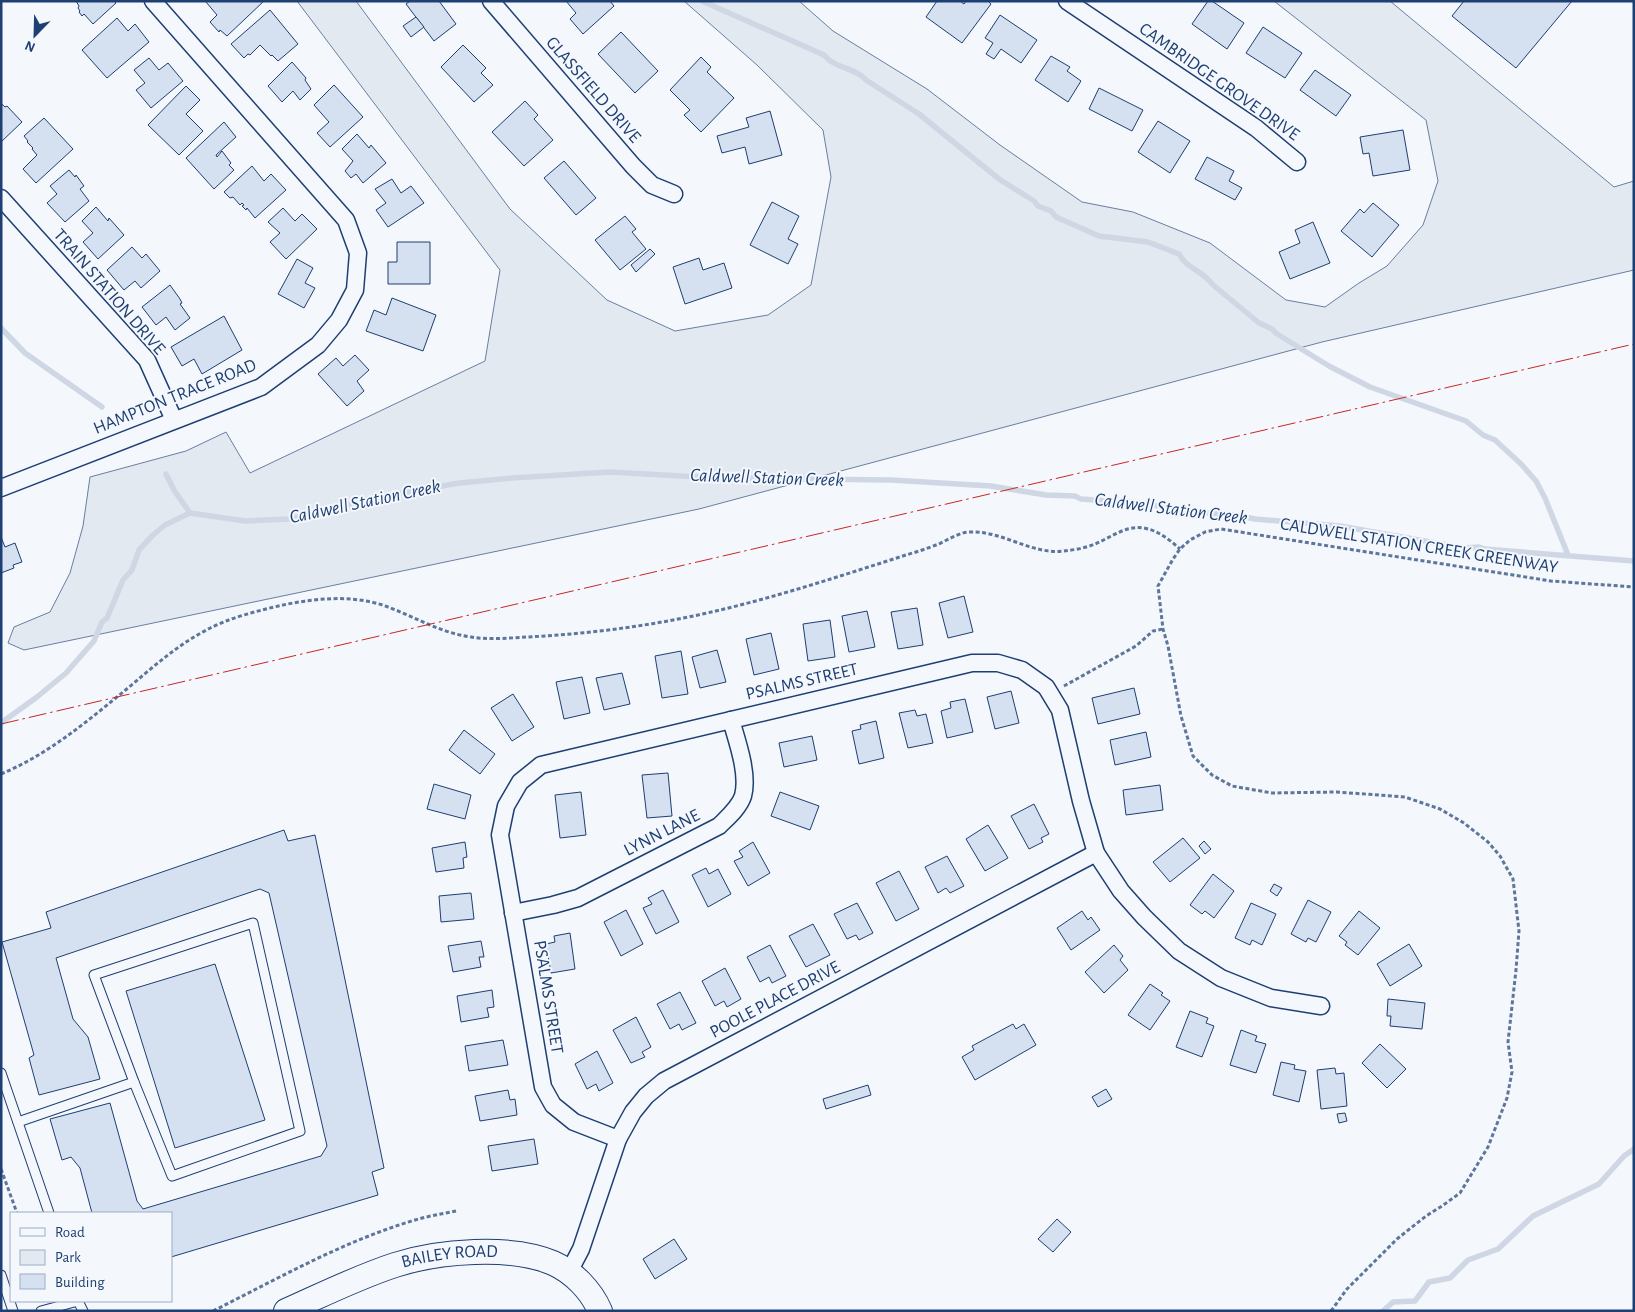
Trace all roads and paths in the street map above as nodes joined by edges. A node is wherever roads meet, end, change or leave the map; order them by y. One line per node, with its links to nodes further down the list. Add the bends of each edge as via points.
1 (153, 1): 7 (street, HAMPTON TRACE ROAD, via 346,220 358,253 355,290 339,320 318,344 261,387)
2 (491, 1): 5 (street, GLASSFIELD DRIVE, via 633,166 652,185)
3 (1067, 1): 4 (street, CAMBRIDGE GROVE DRIVE, via 1256,128)
4 (1297, 162)
5 (674, 194)
6 (1, 198): 7 (street, TRAIN STATION DRIVE, via 146,360)
7 (174, 420): 8 (street, HAMPTON TRACE ROAD)
8 (1, 488)
9 (1180, 549): 10 (path, CALDWELL STATION CREEK GREENWAY, via 1205,532 1221,529 1551,581); 11 (path, CALDWELL STATION CREEK GREENWAY, via 1158,586); 14 (path, via 1147,528 1133,528 1091,545 1060,552 1045,551 994,536 962,533 936,545 844,575 698,615 552,636 472,638 366,600 341,598 303,602 243,615 198,634 171,651 111,702 45,751)
10 (1634, 587)
11 (1163, 630): 12 (path, via 1153,631 1136,646); 34 (path, CALDWELL STATION CREEK GREENWAY, via 1193,756 1212,775 1232,786 1272,792 1405,797 1440,809 1488,842 1513,880 1519,930 1508,1042 1512,1072 1488,1147 1460,1193 1397,1239 1347,1289)
12 (1050, 693): 13 (street, PSALMS STREET, via 1022,670 998,663 972,663); 15 (street, PSALMS STREET, via 1060,710)
13 (731, 720): 16 (street, LYNN LANE, via 745,774 743,796 719,826 578,898); 16 (street, PSALMS STREET, via 541,764 520,782 506,806 500,834)
14 (1, 774)
15 (1096, 853): 17 (street, PSALMS STREET, via 1120,891 1180,951 1221,978 1271,998); 21 (street, POOLE PLACE DRIVE, via 664,1081 633,1112)
16 (514, 913): 21 (street, PSALMS STREET, via 542,1087 564,1115 587,1128)
17 (1321, 1006)
18 (1, 1073): 20 (lane)
19 (134, 1082): 19 (lane, via 172,1176 300,1131 254,923 94,975); 20 (lane)
20 (18, 1122): 25 (lane)
21 (618, 1139): 26 (street, POOLE PLACE DRIVE, via 581,1249)
22 (1, 1169): 24 (path)
23 (456, 1211): 31 (path, via 380,1231)
24 (17, 1212)
25 (49, 1212)
26 (569, 1272): 32 (street, BAILEY ROAD, via 530,1256 451,1253 395,1265); 33 (street, BAILEY ROAD, via 585,1286)
27 (1, 1275): 29 (lane)
28 (74, 1302): 30 (lane)
29 (13, 1311)
30 (41, 1311)
31 (213, 1311)
32 (286, 1311)
33 (600, 1311)
34 (1331, 1311)

